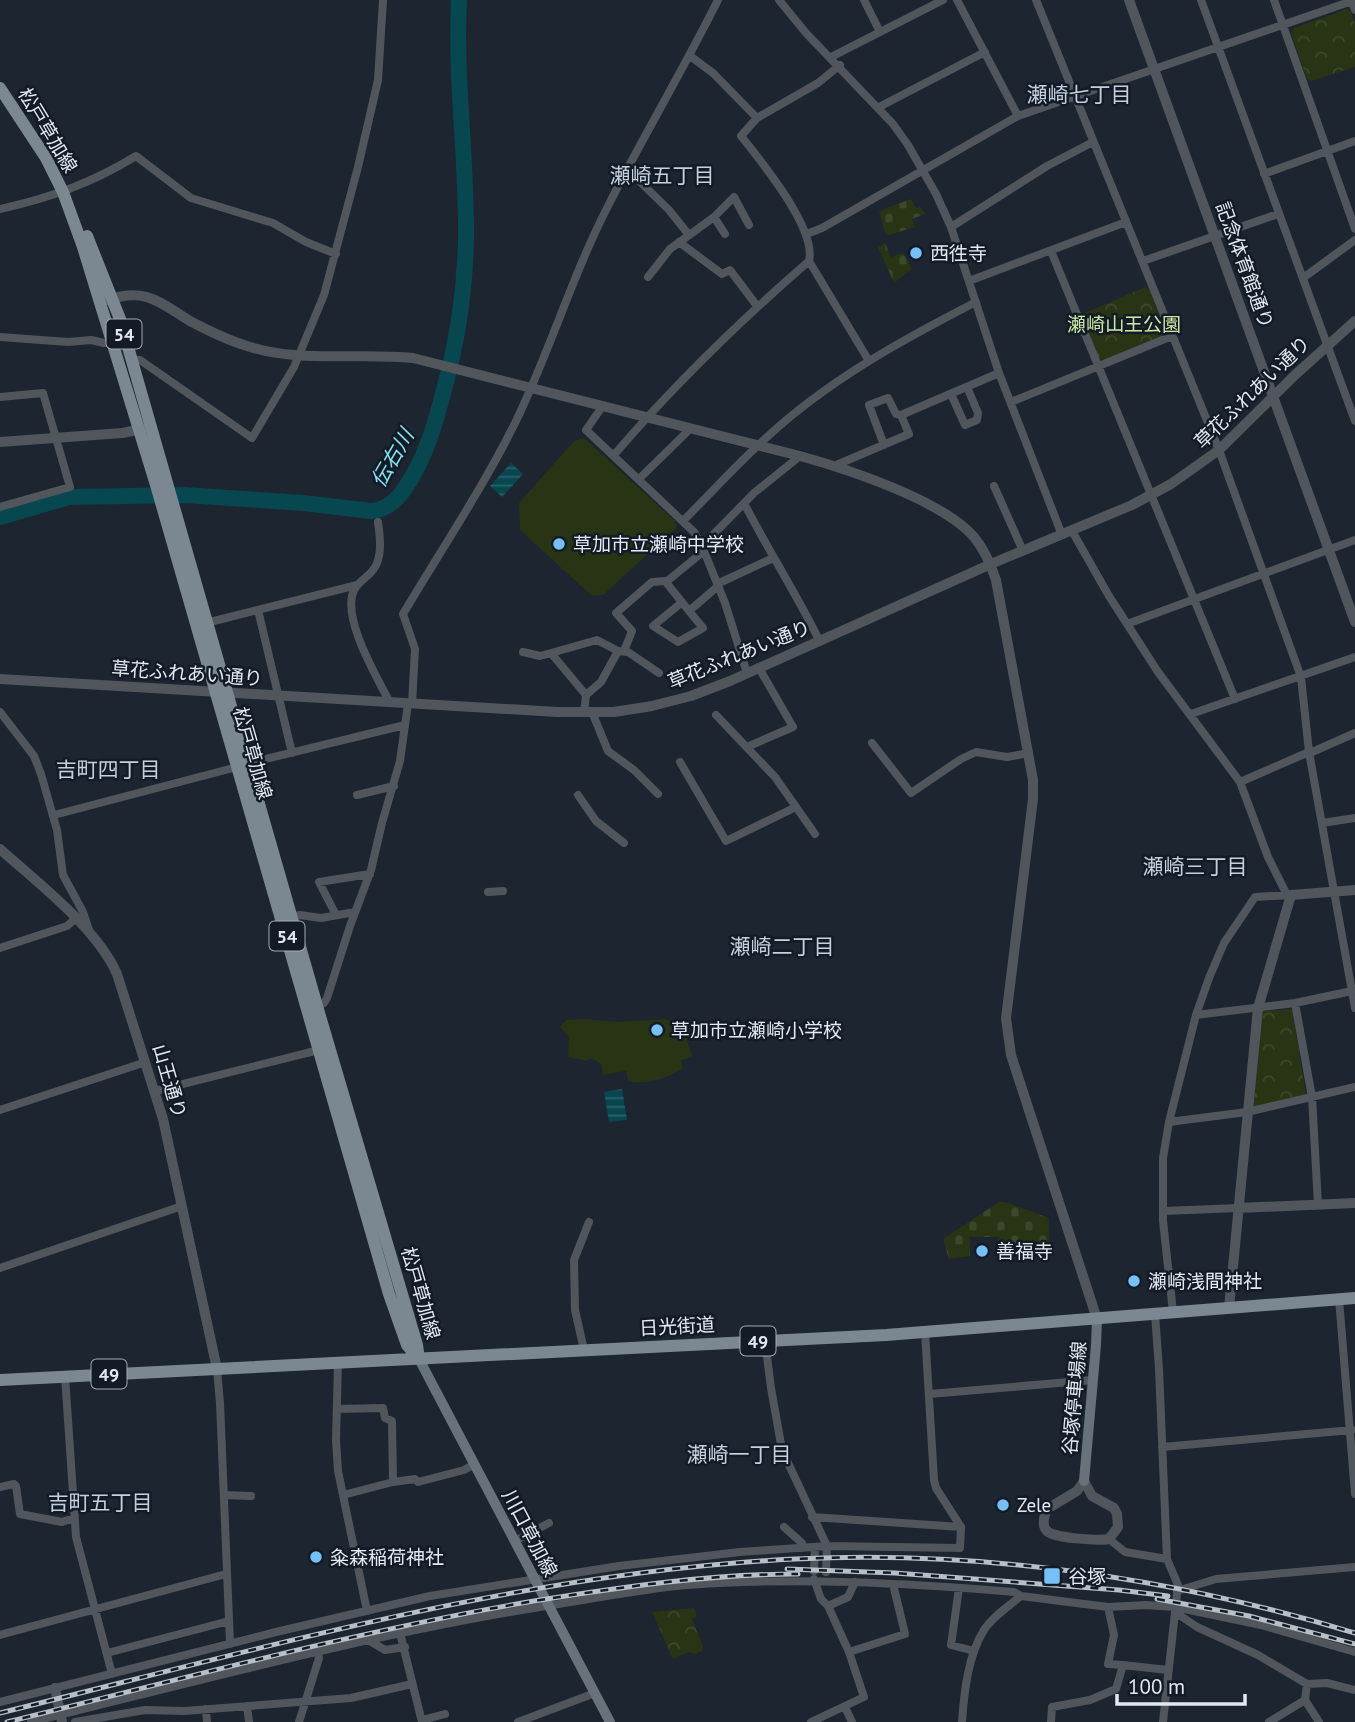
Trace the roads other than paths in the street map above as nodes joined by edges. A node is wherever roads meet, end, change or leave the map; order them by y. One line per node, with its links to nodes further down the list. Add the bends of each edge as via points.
1 (383, 0): 46 (street, via 378,80)
2 (718, 0): 16 (street)
3 (779, 0): 17 (street)
4 (864, 0): 13 (street)
5 (943, 0): 13 (street)
6 (957, 0): 15 (street)
7 (1036, 0): 21 (street)
8 (1129, 0): 19 (street, 記念体育館通り)
9 (1200, 0): 14 (street)
10 (1274, 0): 12 (street)
11 (1353, 3): 12 (street)
12 (1283, 25): 14 (street); 27 (street)
13 (880, 32): 17 (street)
14 (1218, 48): 19 (street); 30 (street)
15 (985, 52): 22 (street); 23 (street)
16 (690, 56): 24 (street); 29 (street)
17 (831, 57): 18 (street)
18 (840, 65): 22 (street); 24 (street)
19 (1155, 69): 21 (street); 42 (street, 記念体育館通り)
20 (0, 88): 31 (main road, 松戸草加線 / 54)
21 (1075, 96): 23 (street); 26 (street)
22 (879, 107): 28 (street)
23 (1018, 116): 28 (street)
24 (757, 118): 40 (street, via 741,136)
25 (1355, 141): 27 (street)
26 (1093, 142): 35 (street); 37 (street)
27 (1327, 151): 30 (street); 38 (street)
28 (923, 169): 37 (street); 40 (street)
29 (628, 170): 41 (street); 66 (street, via 579,267)
30 (1264, 174): 33 (street)
31 (63, 192): 32 (street); 46 (street, via 136,156 191,198 273,223); 52 (main road, 松戸草加線 / 54, via 82,225)
32 (0, 209)
33 (1278, 214): 42 (street); 50 (street)
34 (714, 216): 36 (street, via 734,197); 39 (street); 41 (street)
35 (1126, 222): 45 (street); 48 (street)
36 (749, 225)
37 (951, 227): 51 (street)
38 (1355, 229)
39 (725, 234)
40 (807, 234): 47 (street)
41 (689, 235): 44 (street)
42 (1215, 235): 48 (street); 69 (street, 記念体育館通り)
43 (1355, 240): 50 (street)
44 (679, 242): 49 (street); 54 (street, via 722,274 730,270)
45 (1051, 251): 51 (street); 63 (street)
46 (336, 254): 60 (street)
47 (809, 261): 54 (street); 62 (street)
48 (1143, 261): 56 (street)
49 (648, 277)
50 (1303, 278): 59 (street)
51 (969, 281): 53 (street)
52 (106, 300): 58 (main road, 松戸草加線 / 54); 60 (street, via 142,295 234,342); 61 (main road, 松戸草加線 / 54)
53 (976, 302): 62 (street); 64 (street)
54 (757, 306): 74 (street)
55 (1355, 321): 59 (street, 草花ふれあい通り)
56 (1172, 336): 63 (street); 82 (street)
57 (0, 337): 58 (street)
58 (112, 341): 76 (main road, 松戸草加線 / 54)
59 (1327, 345): 69 (street, 草花ふれあい通り); 71 (street)
60 (298, 357): 61 (street, via 252,438 140,360); 66 (street, via 390,356)
61 (132, 360): 76 (main road, 松戸草加線 / 54)
62 (869, 361): 81 (street, via 813,399)
63 (1098, 366): 70 (street); 88 (street)
64 (999, 373): 65 (street); 70 (street)
65 (967, 387): 67 (street); 67 (street, via 978,413 976,420 965,425)
66 (531, 388): 72 (street); 127 (street, via 473,500 403,614 415,649)
67 (951, 394): 73 (street)
68 (0, 397): 78 (street, via 43,393)
69 (1273, 397): 82 (street, 草花ふれあい通り); 97 (street, 記念体育館通り)
70 (1011, 402): 94 (street)
71 (1353, 406): 75 (street)
72 (602, 407): 74 (street); 83 (street, via 586,430)
73 (901, 415): 80 (street, via 909,434); 80 (street, via 895,414 888,398 869,405)
74 (646, 417): 77 (street); 83 (street)
75 (1355, 421)
76 (144, 429): 78 (street); 91 (main road, 松戸草加線 / 54)
77 (690, 429): 81 (street); 86 (street)
78 (55, 438): 79 (street); 90 (street, via 70,487)
79 (0, 442)
80 (884, 445): 85 (street)
81 (758, 446): 84 (street); 92 (street)
82 (1219, 450): 88 (street, 草花ふれあい通り); 101 (street)
83 (614, 454): 86 (street)
84 (800, 456): 85 (street); 89 (street)
85 (834, 466): 100 (street, via 944,513 975,538)
86 (639, 479): 92 (street)
87 (994, 486): 98 (street)
88 (1152, 495): 94 (street, 草花ふれあい通り); 105 (street)
89 (744, 503): 96 (street); 99 (street)
90 (0, 507)
91 (167, 508): 110 (main road, 松戸草加線 / 54); 122 (main road, 松戸草加線 / 54)
92 (683, 521): 96 (street)
93 (378, 522): 103 (street, via 377,561)
94 (1067, 533): 98 (street, 草花ふれあい通り); 111 (street)
95 (1355, 540): 97 (street)
96 (703, 548): 102 (street); 104 (street)
97 (1329, 550): 101 (street); 109 (street, 記念体育館通り)
98 (1023, 551): 100 (street, 草花ふれあい通り)
99 (773, 558): 104 (street); 112 (street)
100 (991, 564): 112 (street, 草花ふれあい通り); 137 (street)
101 (1264, 574): 105 (street); 120 (street)
102 (666, 582): 106 (street); 113 (street, via 652,582 616,613 632,631)
103 (357, 585): 107 (street); 126 (street, via 352,604 355,625)
104 (717, 586): 108 (street); 119 (street)
105 (1194, 600): 111 (street); 125 (street)
106 (681, 603): 108 (street); 108 (street, via 653,626 678,642 703,628)
107 (258, 610): 110 (street); 124 (street)
108 (689, 611)
109 (1355, 622)
110 (206, 624): 122 (main road, 松戸草加線 / 54)
111 (1127, 624): 130 (street)
112 (819, 640): 117 (street, 草花ふれあい通り)
113 (621, 651): 115 (street, via 597,640); 118 (street); 123 (street, via 601,682)
114 (523, 652): 115 (street)
115 (551, 653): 123 (street)
116 (1355, 657): 120 (street)
117 (759, 668): 119 (street, 草花ふれあい通り); 135 (street, via 793,727)
118 (659, 673)
119 (747, 673): 129 (street, 草花ふれあい通り, via 672,701)
120 (1301, 677): 125 (street); 138 (street)
121 (0, 679): 122 (street, 草花ふれあい通り)
122 (221, 692): 124 (street, 草花ふれあい通り); 140 (main road, 松戸草加線 / 54)
123 (586, 695): 129 (street)
124 (278, 696): 126 (street, 草花ふれあい通り); 136 (street)
125 (1235, 699): 130 (street)
126 (390, 703): 127 (street, 草花ふれあい通り)
127 (410, 704): 129 (street, 草花ふれあい通り); 132 (street)
128 (0, 712): 147 (street, via 34,756)
129 (588, 713): 144 (street, via 608,751)
130 (1191, 714): 141 (street)
131 (716, 715): 135 (street)
132 (404, 725): 136 (street); 142 (street)
133 (1355, 733): 138 (street)
134 (872, 743): 137 (street, via 911,793 976,752 1007,757)
135 (747, 747): 146 (street)
136 (292, 753): 140 (street)
137 (1029, 753): 192 (street, via 1034,799 1006,1033)
138 (1309, 753): 141 (street); 149 (street)
139 (680, 762): 146 (street, via 726,841)
140 (243, 765): 147 (street); 161 (main road, 松戸草加線 / 54); 168 (main road, 松戸草加線 / 54)
141 (1240, 782): 158 (street, via 1268,857)
142 (394, 786): 145 (street); 153 (street)
143 (578, 794): 151 (street, via 596,821)
144 (658, 794)
145 (356, 795)
146 (796, 807): 150 (street)
147 (54, 815): 163 (street, via 63,875)
148 (1355, 818): 149 (street)
149 (1322, 823): 156 (street)
150 (815, 834)
151 (624, 843)
152 (0, 849): 162 (street, 山王通り)
153 (370, 874): 159 (street); 160 (street, via 319,881)
154 (1355, 890): 156 (street)
155 (503, 891): 157 (street)
156 (1334, 891): 158 (street); 165 (street)
157 (488, 892)
158 (1289, 895): 169 (street); 171 (street, via 1255,897 1224,943)
159 (355, 912): 160 (street); 168 (street, via 327,998)
160 (336, 915): 161 (street)
161 (292, 917): 168 (main road, 松戸草加線 / 54)
162 (75, 919): 163 (street, 山王通り); 164 (street, via 67,926)
163 (90, 934): 173 (street, 山王通り, via 113,964)
164 (0, 948)
165 (1351, 958): 166 (street)
166 (1352, 991): 167 (street); 170 (street)
167 (1295, 1003): 169 (street); 176 (street)
168 (313, 1007): 172 (main road, 松戸草加線 / 54)
169 (1258, 1008): 171 (street); 178 (street)
170 (1355, 1008)
171 (1196, 1015): 179 (street)
172 (325, 1049): 175 (street); 196 (main road, 松戸草加線 / 54)
173 (146, 1062): 175 (street, 山王通り); 177 (street)
174 (1355, 1087): 176 (street)
175 (155, 1091): 182 (street, 山王通り)
176 (1312, 1097): 178 (street); 181 (street)
177 (0, 1110)
178 (1247, 1112): 179 (street); 183 (street)
179 (1169, 1122): 184 (street, via 1163,1158)
180 (1355, 1203): 181 (street)
181 (1318, 1205): 183 (street)
182 (182, 1206): 186 (street); 198 (street, 山王通り)
183 (1238, 1208): 184 (street); 189 (street)
184 (1164, 1211): 190 (street)
185 (589, 1222): 195 (street, via 574,1260 575,1310)
186 (0, 1268)
187 (1355, 1298): 188 (main road, 日光街道 / 49)
188 (1339, 1299): 189 (main road, 日光街道 / 49); 204 (street)
189 (1229, 1308): 190 (main road, 日光街道 / 49)
190 (1173, 1312): 191 (main road, 日光街道 / 49)
191 (1155, 1314): 192 (main road, 日光街道 / 49); 205 (street)
192 (1097, 1319): 193 (main road, 日光街道 / 49); 201 (main road, 谷塚停車場線)
193 (925, 1332): 194 (main road, 日光街道 / 49); 202 (street)
194 (765, 1341): 195 (main road, 日光街道 / 49); 214 (street, via 782,1450)
195 (584, 1350): 196 (main road, 日光街道 / 49)
196 (419, 1359): 197 (main road, 日光街道 / 49); 206 (main road, 川口草加線)
197 (338, 1363): 198 (main road, 日光街道 / 49); 203 (street)
198 (217, 1369): 199 (main road, 日光街道 / 49); 211 (street)
199 (65, 1376): 200 (main road, 日光街道 / 49); 215 (street)
200 (0, 1380)
201 (1093, 1380): 202 (street); 207 (main road, 谷塚停車場線)
202 (930, 1394): 218 (street, via 933,1480)
203 (338, 1409): 208 (street, via 383,1408 385,1418 392,1421); 212 (street, via 335,1440)
204 (1352, 1430): 205 (street); 210 (street)
205 (1161, 1447): 224 (street)
206 (473, 1465): 208 (street, via 418,1482); 220 (main road, 川口草加線)
207 (1084, 1481): 219 (street, via 1092,1496 1117,1514 1118,1527); 219 (street, via 1077,1491 1047,1509 1043,1524 1051,1534)
208 (393, 1482): 212 (street)
209 (0, 1487): 215 (street, via 16,1486 20,1514 62,1522)
210 (1355, 1494)
211 (224, 1495): 213 (street); 226 (street)
212 (343, 1495): 240 (street)
213 (251, 1496)
214 (812, 1517): 218 (street); 221 (street)
215 (74, 1518): 238 (street)
216 (549, 1523): 220 (street)
217 (783, 1527): 223 (street)
218 (961, 1527): 221 (street, via 960,1548)
219 (1109, 1539): 224 (street, via 1125,1552)
220 (515, 1541): 229 (main road, 川口草加線)
221 (827, 1546): 222 (street); 228 (street)
222 (815, 1547): 223 (street); 227 (street)
223 (802, 1548): 229 (street, via 619,1566)
224 (1167, 1559): 233 (street)
225 (1355, 1567): 233 (street, via 1216,1579)
226 (226, 1574): 238 (street); 241 (street)
227 (814, 1577): 228 (street); 235 (street, via 684,1586); 236 (street)
228 (825, 1577): 230 (street)
229 (535, 1580): 235 (main road, 川口草加線); 240 (street)
230 (855, 1582): 231 (street); 236 (street, via 848,1597)
231 (893, 1584): 232 (street); 249 (street, via 905,1634)
232 (959, 1588): 234 (street); 247 (street, via 951,1645)
233 (1177, 1591): 239 (street)
234 (1021, 1595): 237 (street); 247 (street, via 985,1629)
235 (549, 1606): 242 (street); 259 (main road, 川口草加線)
236 (828, 1606): 249 (street)
237 (1108, 1607): 239 (street, via 1146,1605); 252 (street, via 1114,1635 1108,1664)
238 (96, 1609): 243 (street); 251 (street)
239 (1175, 1610): 250 (street, via 1261,1625); 253 (street); 256 (street, via 1197,1627)
240 (367, 1611): 245 (street)
241 (229, 1621): 245 (street); 251 (street)
242 (400, 1633): 244 (street); 246 (street)
243 (0, 1635)
244 (368, 1640): 246 (street, via 386,1650); 248 (street)
245 (230, 1644): 254 (street)
246 (405, 1647): 255 (street)
247 (974, 1651): 282 (street)
248 (317, 1652): 262 (street); 269 (street)
249 (849, 1652): 264 (street, via 864,1697)
250 (1355, 1652)
251 (107, 1653): 254 (street)
252 (1123, 1665): 253 (street); 283 (street, via 1116,1689 1090,1700 1052,1707)
253 (1168, 1670): 284 (street)
254 (112, 1674): 257 (street)
255 (412, 1684): 262 (street, via 351,1698); 270 (street)
256 (1307, 1684): 258 (street); 260 (street)
257 (55, 1688): 261 (street); 269 (street)
258 (1355, 1690)
259 (595, 1693): 278 (street); 279 (main road, 川口草加線)
260 (1305, 1700): 285 (street); 286 (street)
261 (0, 1702)
262 (306, 1702): 263 (street); 277 (street)
263 (247, 1706): 265 (street); 276 (street)
264 (845, 1707): 280 (street); 281 (street)
265 (206, 1709): 267 (street); 275 (street)
266 (145, 1710): 267 (street); 272 (street); 273 (street)
267 (184, 1711): 274 (street)
268 (444, 1714): 270 (street)
269 (62, 1718): 271 (street)
270 (422, 1721)
271 (31, 1722)
272 (75, 1722)
273 (145, 1722)
274 (186, 1722)
275 (207, 1722)
276 (248, 1722)
277 (299, 1722)
278 (518, 1722)
279 (610, 1722)
280 (811, 1722)
281 (852, 1722)
282 (962, 1722)
283 (1051, 1722)
284 (1163, 1722)
285 (1269, 1722)
286 (1319, 1722)

